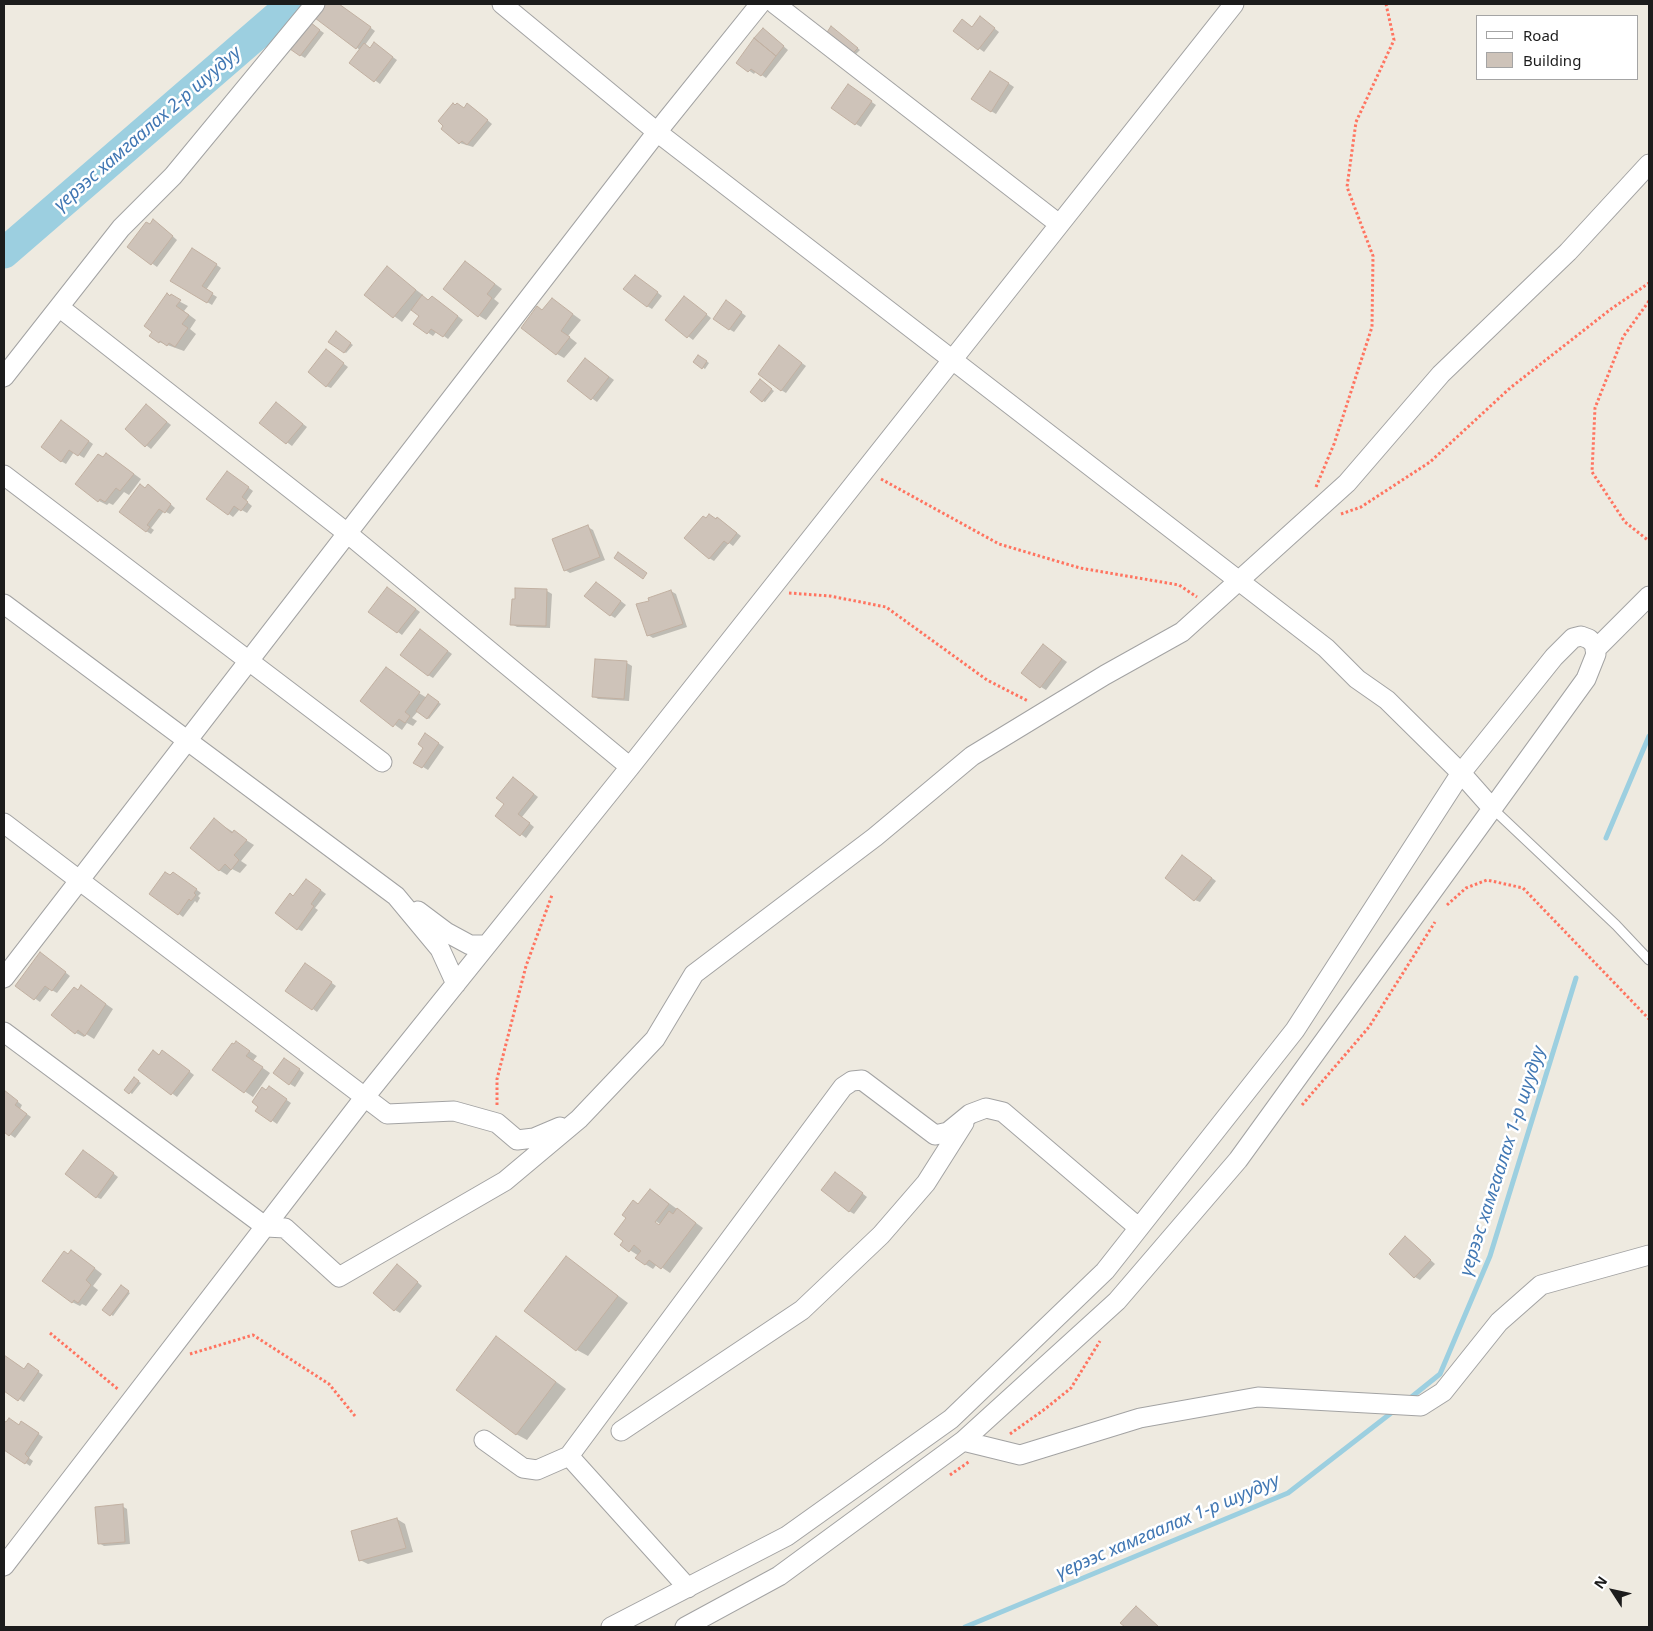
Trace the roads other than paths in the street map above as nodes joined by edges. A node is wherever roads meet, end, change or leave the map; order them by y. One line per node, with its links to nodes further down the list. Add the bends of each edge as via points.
1 (315, 4): 9 (street, via 173,176 121,228)
2 (502, 4): 6 (street)
3 (760, 4): 6 (street)
4 (775, 4): 8 (street)
5 (1234, 4): 8 (street)
6 (657, 132): 10 (street); 13 (street)
7 (1649, 164): 14 (street, via 1568,252 1441,374 1347,483)
8 (1058, 224): 10 (street)
9 (59, 307): 11 (street); 13 (street)
10 (952, 361): 14 (street); 21 (street)
11 (4, 377)
12 (4, 475): 18 (street)
13 (347, 533): 18 (street); 21 (street)
14 (1238, 580): 22 (street, via 1387,700); 34 (street, via 1182,632 972,756 867,843 694,974 655,1039)
15 (1649, 596): 17 (street)
16 (4, 604): 19 (street)
17 (1596, 650): 22 (street, via 1589,639 1573,638); 23 (street, via 1586,679)
18 (249, 662): 19 (street); 20 (street)
19 (188, 741): 25 (street); 26 (street)
20 (382, 762)
21 (630, 767): 27 (street)
22 (1461, 773): 23 (street); 36 (street, via 1295,1030)
23 (1492, 808): 28 (lane, via 1616,924); 40 (street, via 1238,1160 1117,1302)
24 (4, 823): 25 (street)
25 (80, 880): 29 (street); 32 (street)
26 (396, 896): 27 (street, via 470,945); 30 (street, via 440,949)
27 (487, 945): 30 (street)
28 (1649, 960)
29 (4, 978)
30 (456, 984): 32 (street)
31 (4, 1032): 35 (street)
32 (364, 1098): 34 (street, via 387,1114 454,1111 497,1123 518,1140 534,1138); 35 (street)
33 (970, 1114): 36 (street, via 986,1108 1003,1112); 38 (street, via 926,1183 881,1236 802,1310); 41 (street, via 948,1132 935,1135 862,1080 843,1086)
34 (579, 1119): 35 (street, via 505,1180 339,1277 285,1228)
35 (266, 1226): 42 (street)
36 (1139, 1228): 43 (street, via 1105,1271 951,1420 787,1536)
37 (1649, 1255): 40 (street, via 1541,1286 1499,1322 1443,1392 1421,1406 1258,1397 1140,1418 1020,1455)
38 (621, 1431)
39 (484, 1440): 41 (street, via 523,1468 537,1470)
40 (963, 1441): 45 (street, via 779,1576)
41 (569, 1456): 43 (street)
42 (4, 1566)
43 (688, 1588): 44 (street)
44 (611, 1627)
45 (685, 1627)

